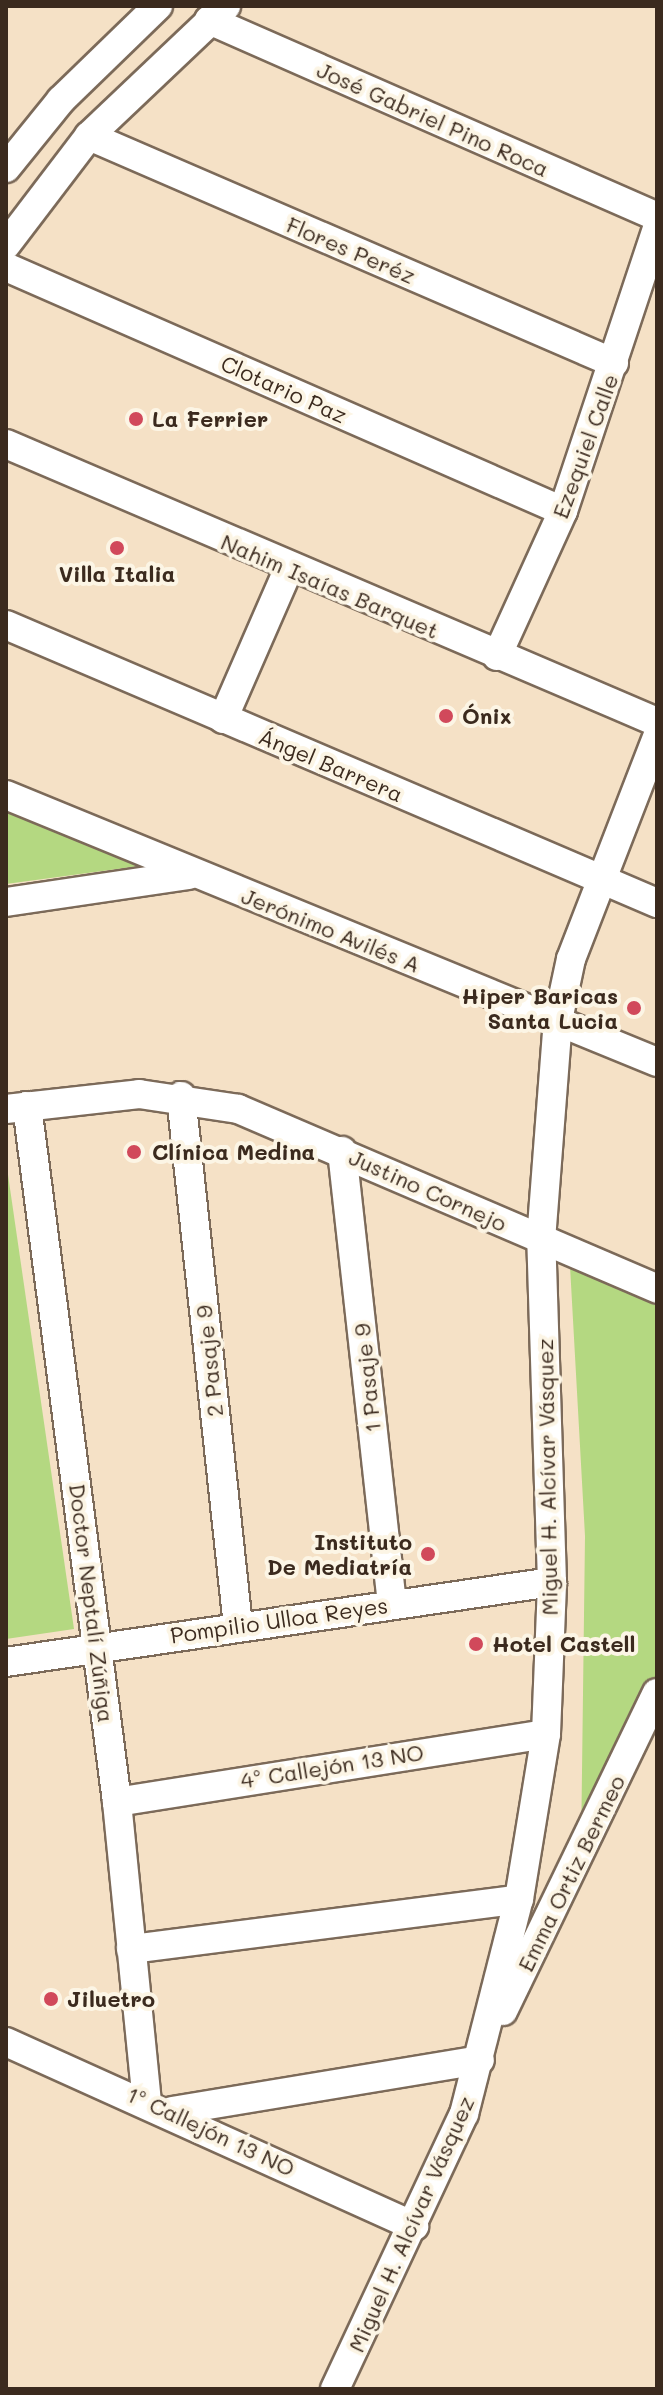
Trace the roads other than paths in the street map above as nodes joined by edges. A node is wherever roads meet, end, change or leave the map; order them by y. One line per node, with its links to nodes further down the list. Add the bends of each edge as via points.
1 (158, 6): 4 (street, via 61,100)
2 (218, 13): 3 (street); 5 (street, José Gabriel Pino Roca)
3 (89, 136): 7 (street); 9 (street, Flores Peréz)
4 (6, 168)
5 (657, 217)
6 (657, 229): 9 (street, Ezequiel Calle)
7 (6, 245)
8 (6, 267): 11 (street, Clotario Paz)
9 (614, 363): 11 (street, Ezequiel Calle)
10 (6, 444): 12 (street, Nahim Isaías Barquet)
11 (563, 511): 14 (street, Ezequiel Calle)
12 (288, 570): 14 (street, Nahim Isaías Barquet); 15 (street)
13 (6, 625): 15 (street, Ángel Barrera)
14 (497, 656): 16 (street, Nahim Isaías Barquet)
15 (223, 719): 20 (street, Ángel Barrera)
16 (657, 722)
17 (657, 737): 20 (street, Miguel H. Alcívar Vásquez)
18 (6, 795): 19 (street, Jerónimo Avilés A)
19 (189, 875): 21 (street); 23 (street, Jerónimo Avilés A)
20 (600, 880): 22 (street, Ángel Barrera); 23 (street, Miguel H. Alcívar Vásquez)
21 (6, 902)
22 (657, 903)
23 (558, 1020): 24 (street, Jerónimo Avilés A); 28 (street, Miguel H. Alcívar Vásquez)
24 (657, 1062)
25 (181, 1096): 26 (street, Justino Cornejo); 27 (street, Justino Cornejo, via 238,1109); 32 (street, 2 Pasaje 9)
26 (16, 1108): 33 (street, Doctor Neptalí Zúñiga)
27 (342, 1151): 28 (street, Justino Cornejo); 31 (street, 1 Pasaje 9)
28 (541, 1240): 29 (street, Justino Cornejo); 30 (street, Miguel H. Alcívar Vásquez)
29 (657, 1289)
30 (552, 1582): 31 (street, Pompilio Ulloa Reyes); 36 (street, Miguel H. Alcívar Vásquez)
31 (392, 1604): 32 (street, Pompilio Ulloa Reyes)
32 (238, 1626): 33 (street, Pompilio Ulloa Reyes)
33 (98, 1645): 34 (street, Pompilio Ulloa Reyes); 37 (street, Doctor Neptalí Zúñiga)
34 (6, 1662)
35 (657, 1693): 41 (street, Emma Ortiz Bermeo)
36 (546, 1734): 37 (street, 4º Callejón 13 NO); 38 (street, Miguel H. Alcívar Vásquez)
37 (117, 1802): 39 (street, Doctor Neptalí Zúñiga)
38 (519, 1899): 39 (street); 41 (street, Miguel H. Alcívar Vásquez)
39 (131, 1949): 42 (street, Doctor Neptalí Zúñiga)
40 (6, 2042): 42 (street, 1º Callejón 13 NO)
41 (481, 2056): 42 (street); 43 (street, Miguel H. Alcívar Vásquez)
42 (159, 2106): 43 (street, 1º Callejón 13 NO)
43 (414, 2226): 44 (street, Miguel H. Alcívar Vásquez)
44 (335, 2389)

